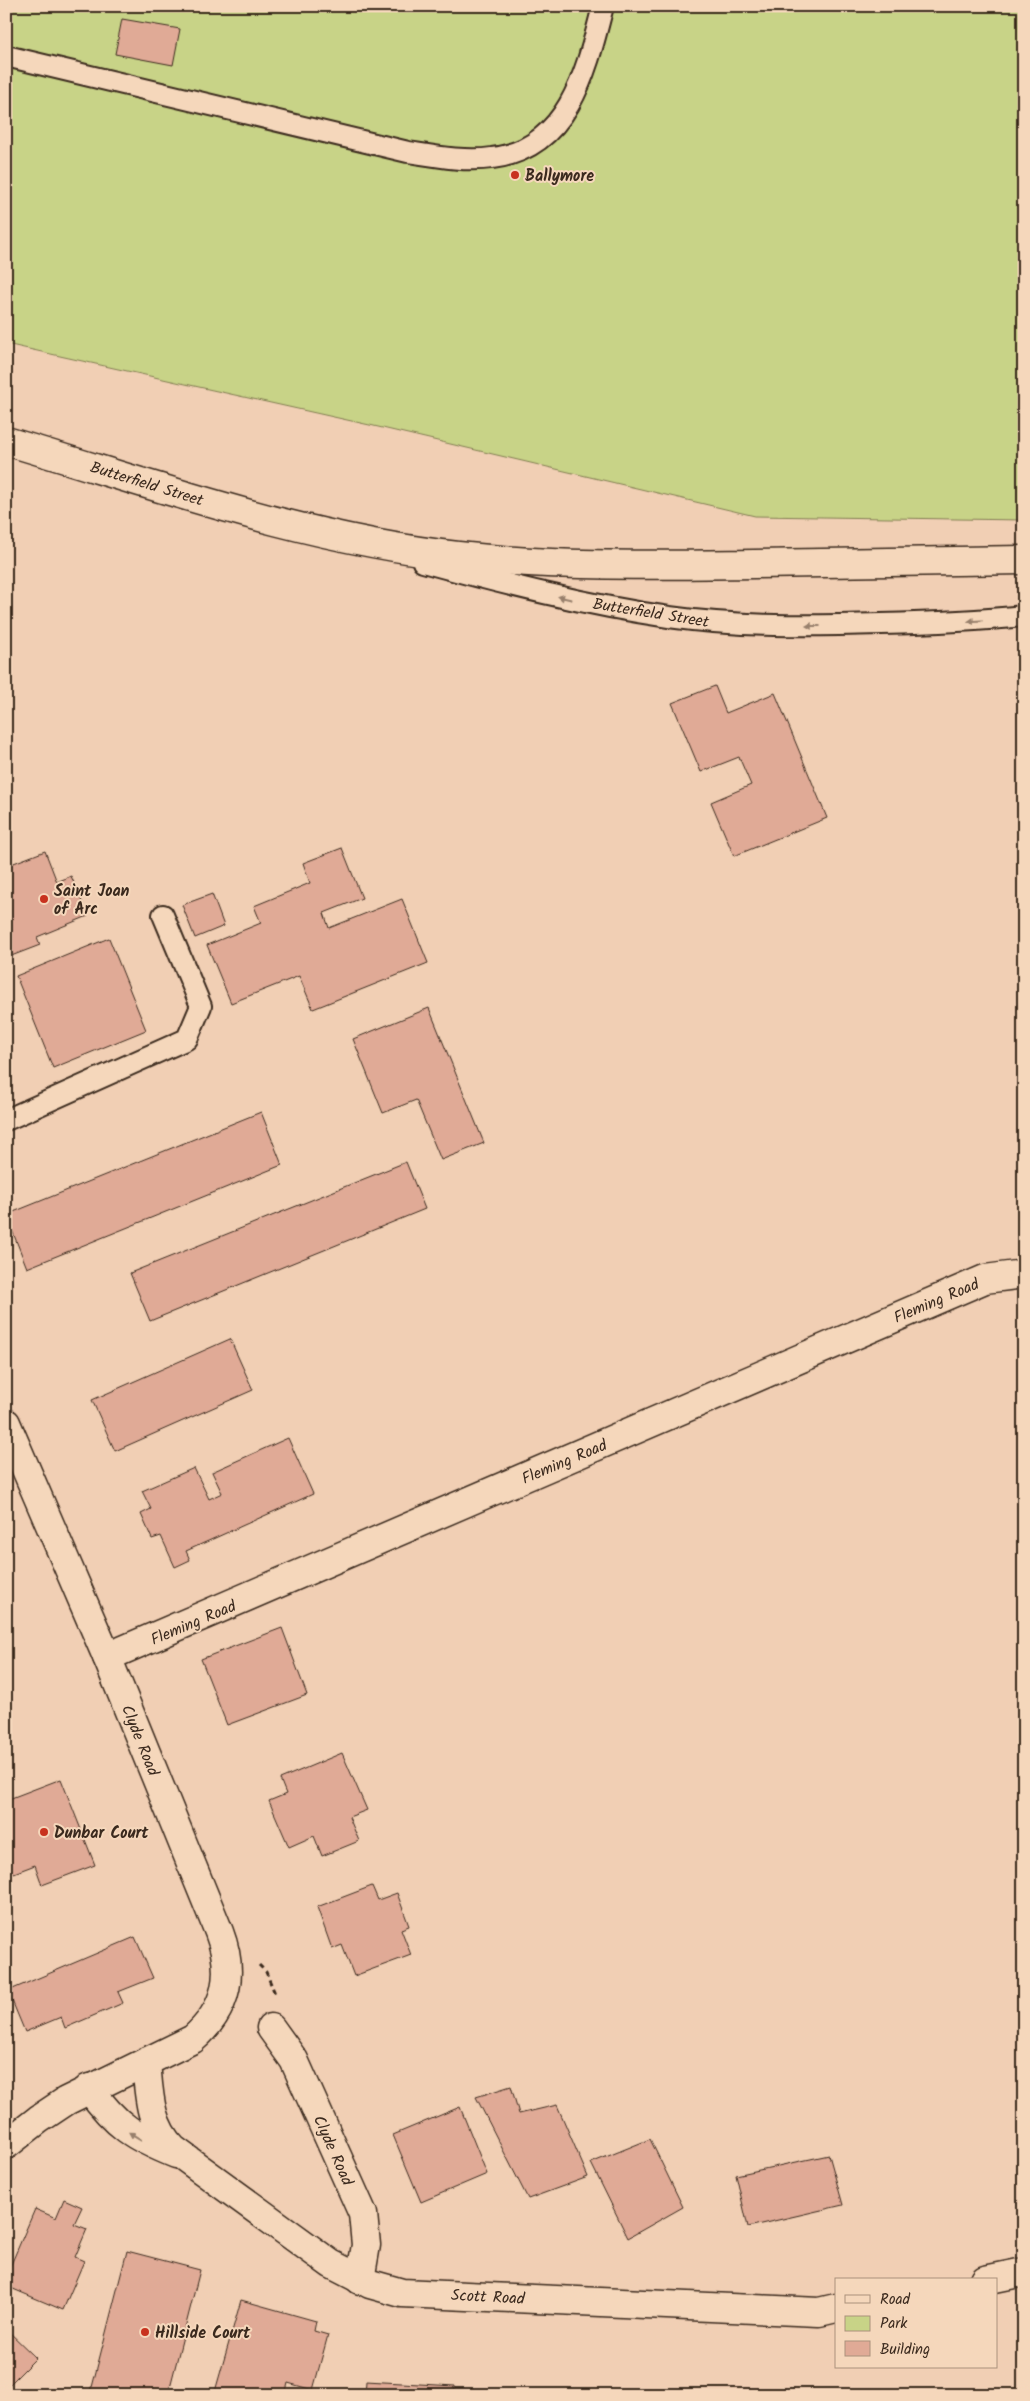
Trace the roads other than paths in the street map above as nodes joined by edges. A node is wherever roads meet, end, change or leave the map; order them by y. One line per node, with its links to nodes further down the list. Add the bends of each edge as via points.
1 (603, 6): 2 (lane, via 582,81 561,118 529,145 491,158 408,152)
2 (6, 56)
3 (6, 441): 4 (street, Butterfield Street)
4 (288, 525): 5 (street, Butterfield Street, via 410,549 531,561 649,566); 6 (lane, Butterfield Street, one-way to 4, via 815,626 671,617 516,586)
5 (1024, 560)
6 (1024, 616)
7 (163, 915): 8 (lane, via 201,1006 187,1039)
8 (6, 1120)
9 (1024, 1274): 11 (street, Fleming Road, via 985,1279)
10 (6, 1423): 11 (street, Clyde Road)
11 (107, 1658): 13 (street, Clyde Road, via 226,1952 227,1977 217,2010 200,2032 177,2048)
12 (271, 2028): 19 (street, Clyde Road, via 297,2067 363,2214 366,2246)
13 (146, 2062): 14 (street); 16 (street, Scott Road, via 154,2122 167,2144)
14 (89, 2088): 15 (street, via 39,2119); 16 (street, Scott Road, one-way to 14, via 129,2133 109,2115)
15 (6, 2145)
16 (180, 2156): 19 (street, Scott Road, via 331,2264)
17 (1024, 2272): 18 (street)
18 (995, 2278)
19 (360, 2280): 20 (street, Scott Road, via 402,2293 819,2312)
20 (835, 2308)

